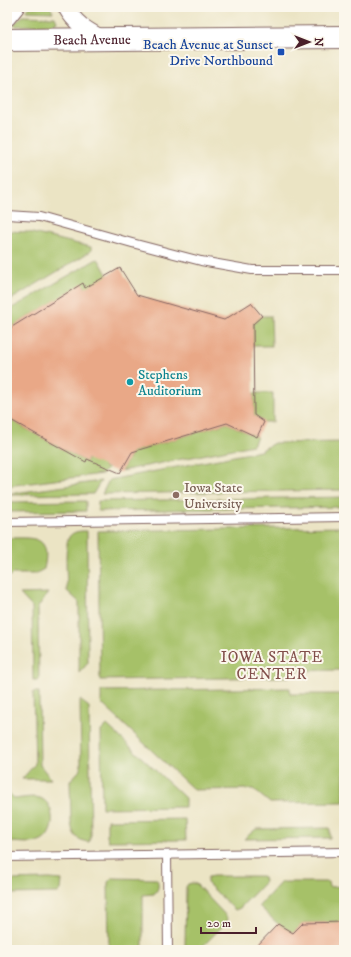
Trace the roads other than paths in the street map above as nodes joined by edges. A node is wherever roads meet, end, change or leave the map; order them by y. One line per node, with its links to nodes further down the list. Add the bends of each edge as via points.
1 (16, 7): 3 (street)
2 (66, 7): 5 (street, via 81,27)
3 (7, 18)
4 (344, 37): 5 (street, Beach Avenue)
5 (103, 39): 6 (street, Beach Avenue)
6 (7, 40)
7 (7, 215): 8 (lane, via 40,217 132,244 201,261 252,270)
8 (344, 270)
9 (344, 517): 10 (lane)
10 (7, 522)
11 (344, 852): 12 (lane)
12 (167, 855): 13 (lane); 14 (lane)
13 (7, 857)
14 (168, 950)

